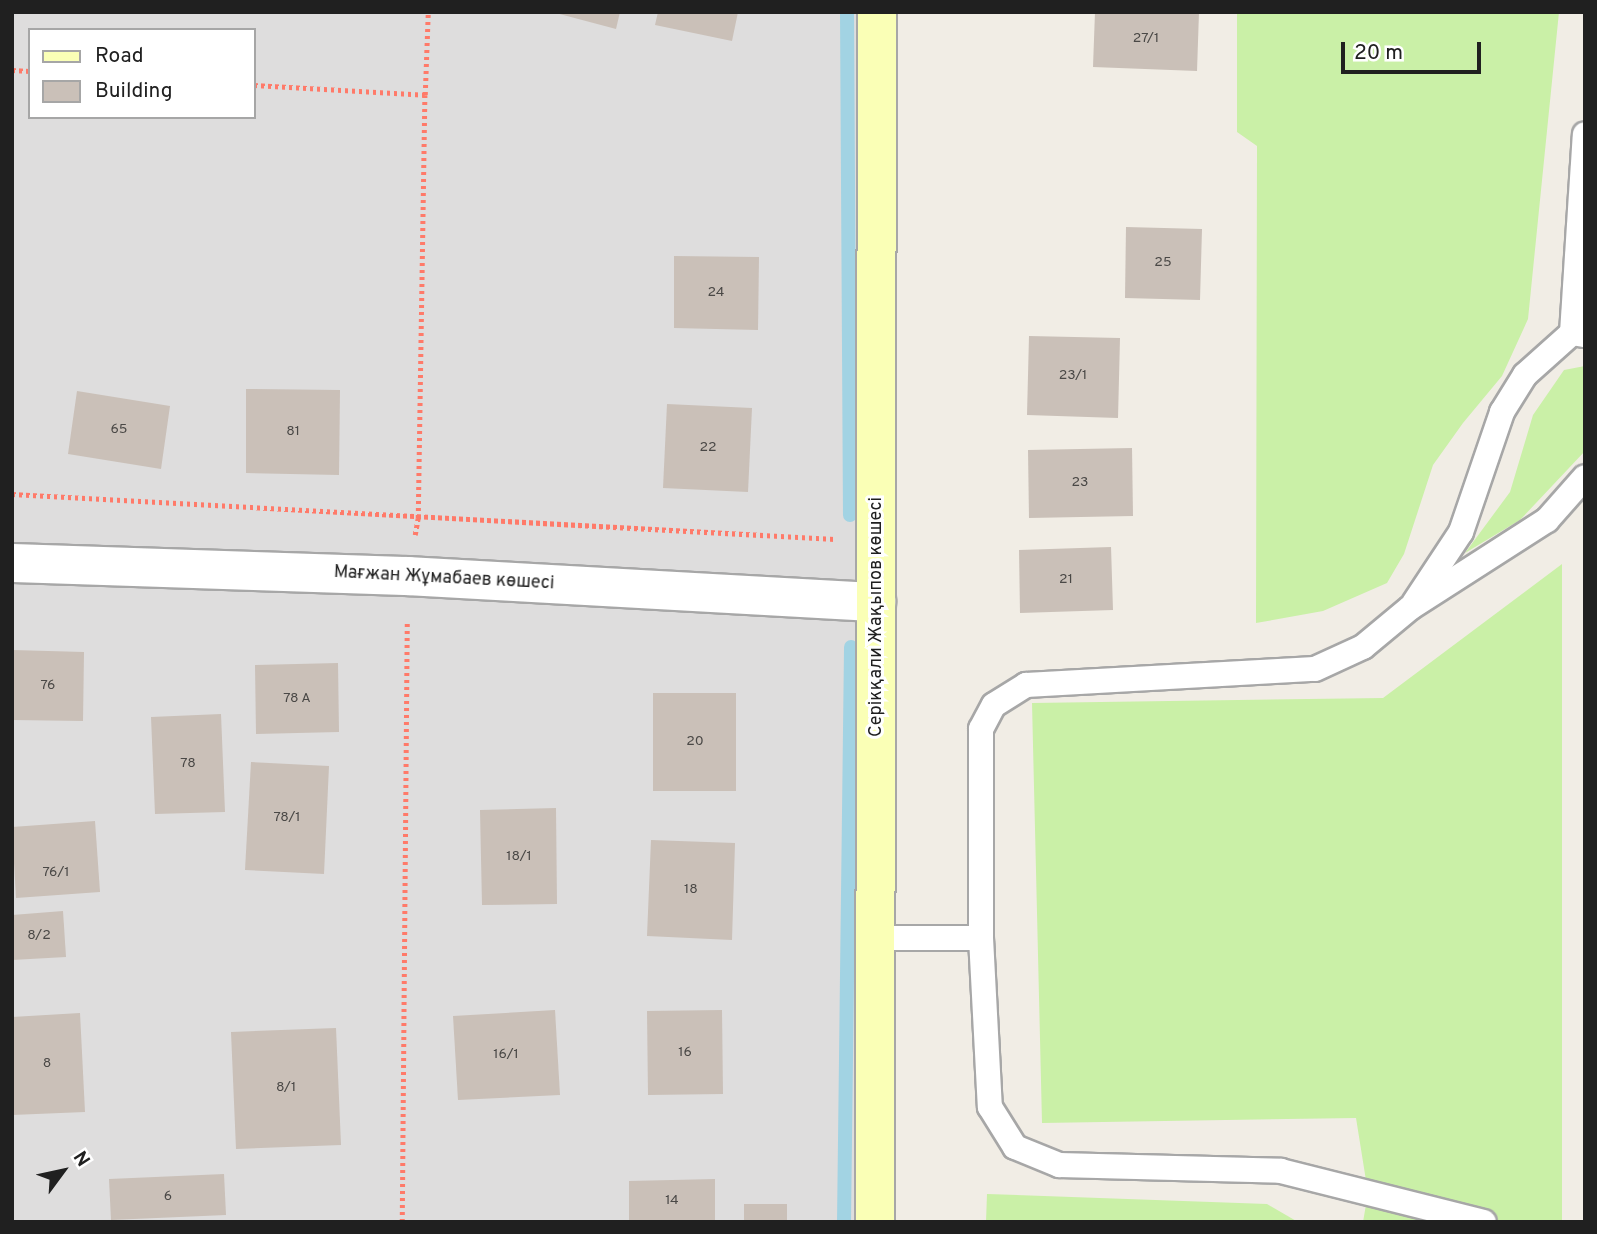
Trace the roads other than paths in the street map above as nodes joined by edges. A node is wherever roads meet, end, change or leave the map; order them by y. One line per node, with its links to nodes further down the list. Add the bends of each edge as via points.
1 (877, 12): 6 (main road, Серікқали Жақыпов көшесі)
2 (1585, 134): 3 (lane)
3 (1578, 334): 7 (lane, via 1525,374 1503,412 1461,532)
4 (1585, 477): 7 (lane, via 1547,520)
5 (12, 563): 6 (street, Мағжан Жұмабаев көшесі, via 408,576)
6 (876, 602): 8 (main road, Серікқали Жақыпов көшесі)
7 (1410, 608): 9 (lane, via 1363,647 1315,669 1026,685 994,705 981,729)
8 (876, 938): 9 (lane); 10 (main road, Серікқали Жақыпов көшесі)
9 (981, 938): 11 (lane, via 990,1107 1015,1147 1059,1165 1281,1171)
10 (875, 1222)
11 (1484, 1222)

